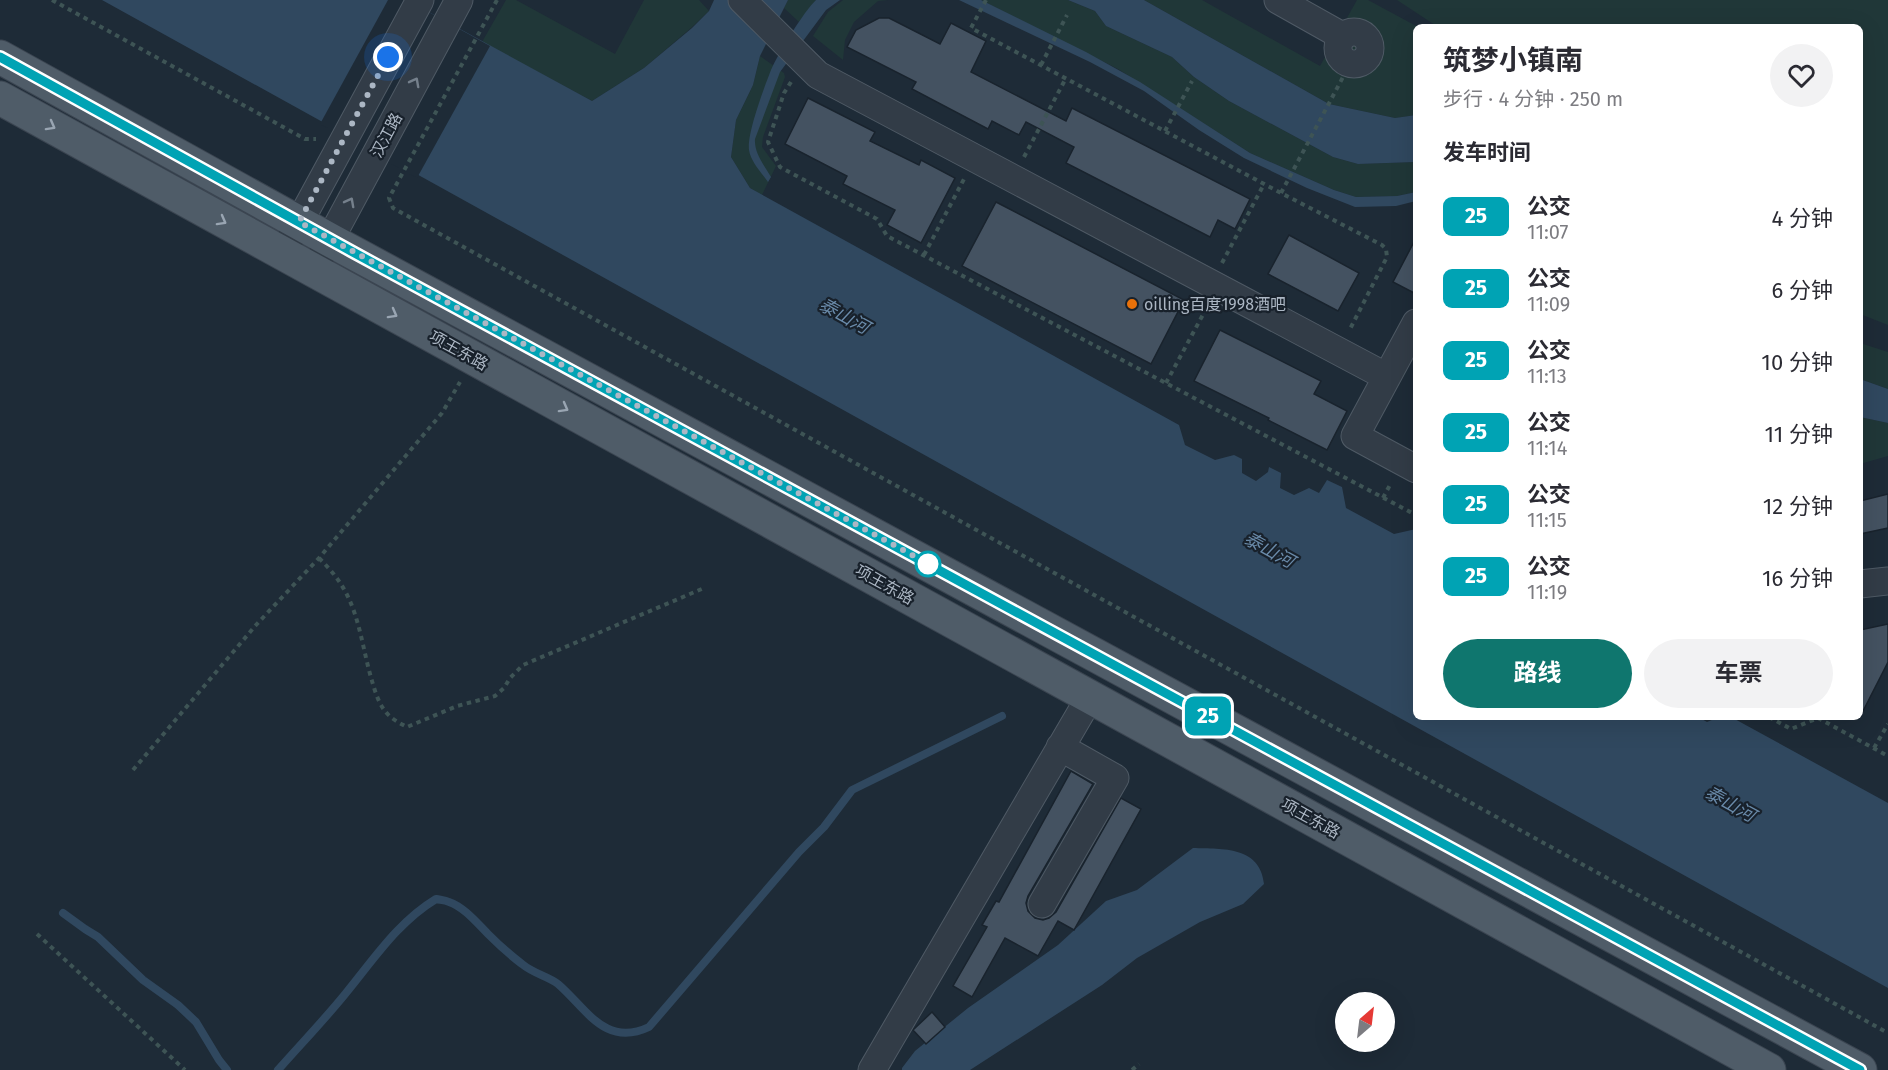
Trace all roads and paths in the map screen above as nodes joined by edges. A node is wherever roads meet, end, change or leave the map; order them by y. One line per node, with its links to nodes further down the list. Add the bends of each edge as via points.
1 (52, 0): 17 (path, via 305,139)
2 (420, 0): 17 (street)
3 (497, 0): 50 (path, via 389,198 393,208)
4 (742, 0): 12 (street)
5 (986, 0): 11 (path, via 971,28)
6 (1278, 0): 10 (street, via 1342,36 1338,52)
7 (458, 2): 23 (street, 汉江路, one-way to 7)
8 (1067, 15): 11 (path)
9 (0, 57): 22 (main road)
10 (1350, 64): 21 (path)
11 (1041, 65): 13 (path)
12 (806, 76): 18 (street); 25 (path, via 784,93 768,142 780,167 877,219 887,236)
13 (1066, 78): 16 (path); 19 (path)
14 (1192, 81): 16 (path)
15 (0, 98): 24 (main road, 项王东路, one-way to 24)
16 (1165, 131): 20 (path)
17 (330, 142): 22 (street)
18 (975, 158): 19 (street); 25 (path)
19 (1013, 178): 27 (street)
20 (1264, 184): 21 (path); 27 (path)
21 (1281, 193): 29 (path, via 1386,249 1387,257)
22 (299, 222): 23 (main road); 24 (street)
23 (330, 240): 26 (street, 汉江路); 56 (main road)
24 (282, 254): 26 (main road, 项王东路)
25 (924, 255): 32 (path)
26 (313, 270): 30 (main road, 项王东路, one-way to 30)
27 (1214, 285): 29 (street); 32 (path)
28 (1413, 328): 31 (street)
29 (1338, 351): 31 (street)
30 (474, 358): 35 (path, via 442,413); 39 (main road, 项王东路, one-way to 39)
31 (1386, 377): 33 (street, via 1355,436)
32 (1166, 383): 34 (path)
33 (1413, 467)
34 (1413, 513)
35 (320, 558): 38 (path, via 346,592 367,667 385,712 407,727 457,706 495,696 523,665); 47 (path, via 256,625)
36 (1888, 581): 37 (street)
37 (1863, 584)
38 (704, 588)
39 (1090, 697): 44 (street); 55 (main road, 项王东路)
40 (1774, 720): 41 (path, via 1791,729)
41 (1813, 720)
42 (1822, 720): 45 (path)
43 (1888, 724): 45 (path)
44 (1060, 747): 48 (street, via 1115,778); 53 (street)
45 (1874, 748): 46 (path)
46 (1888, 756)
47 (133, 770)
48 (1042, 904)
49 (37, 934): 52 (path)
50 (1888, 1034)
51 (1139, 1065): 54 (path)
52 (185, 1070)
53 (872, 1070)
54 (1131, 1070)
55 (1769, 1070)
56 (1860, 1070)

